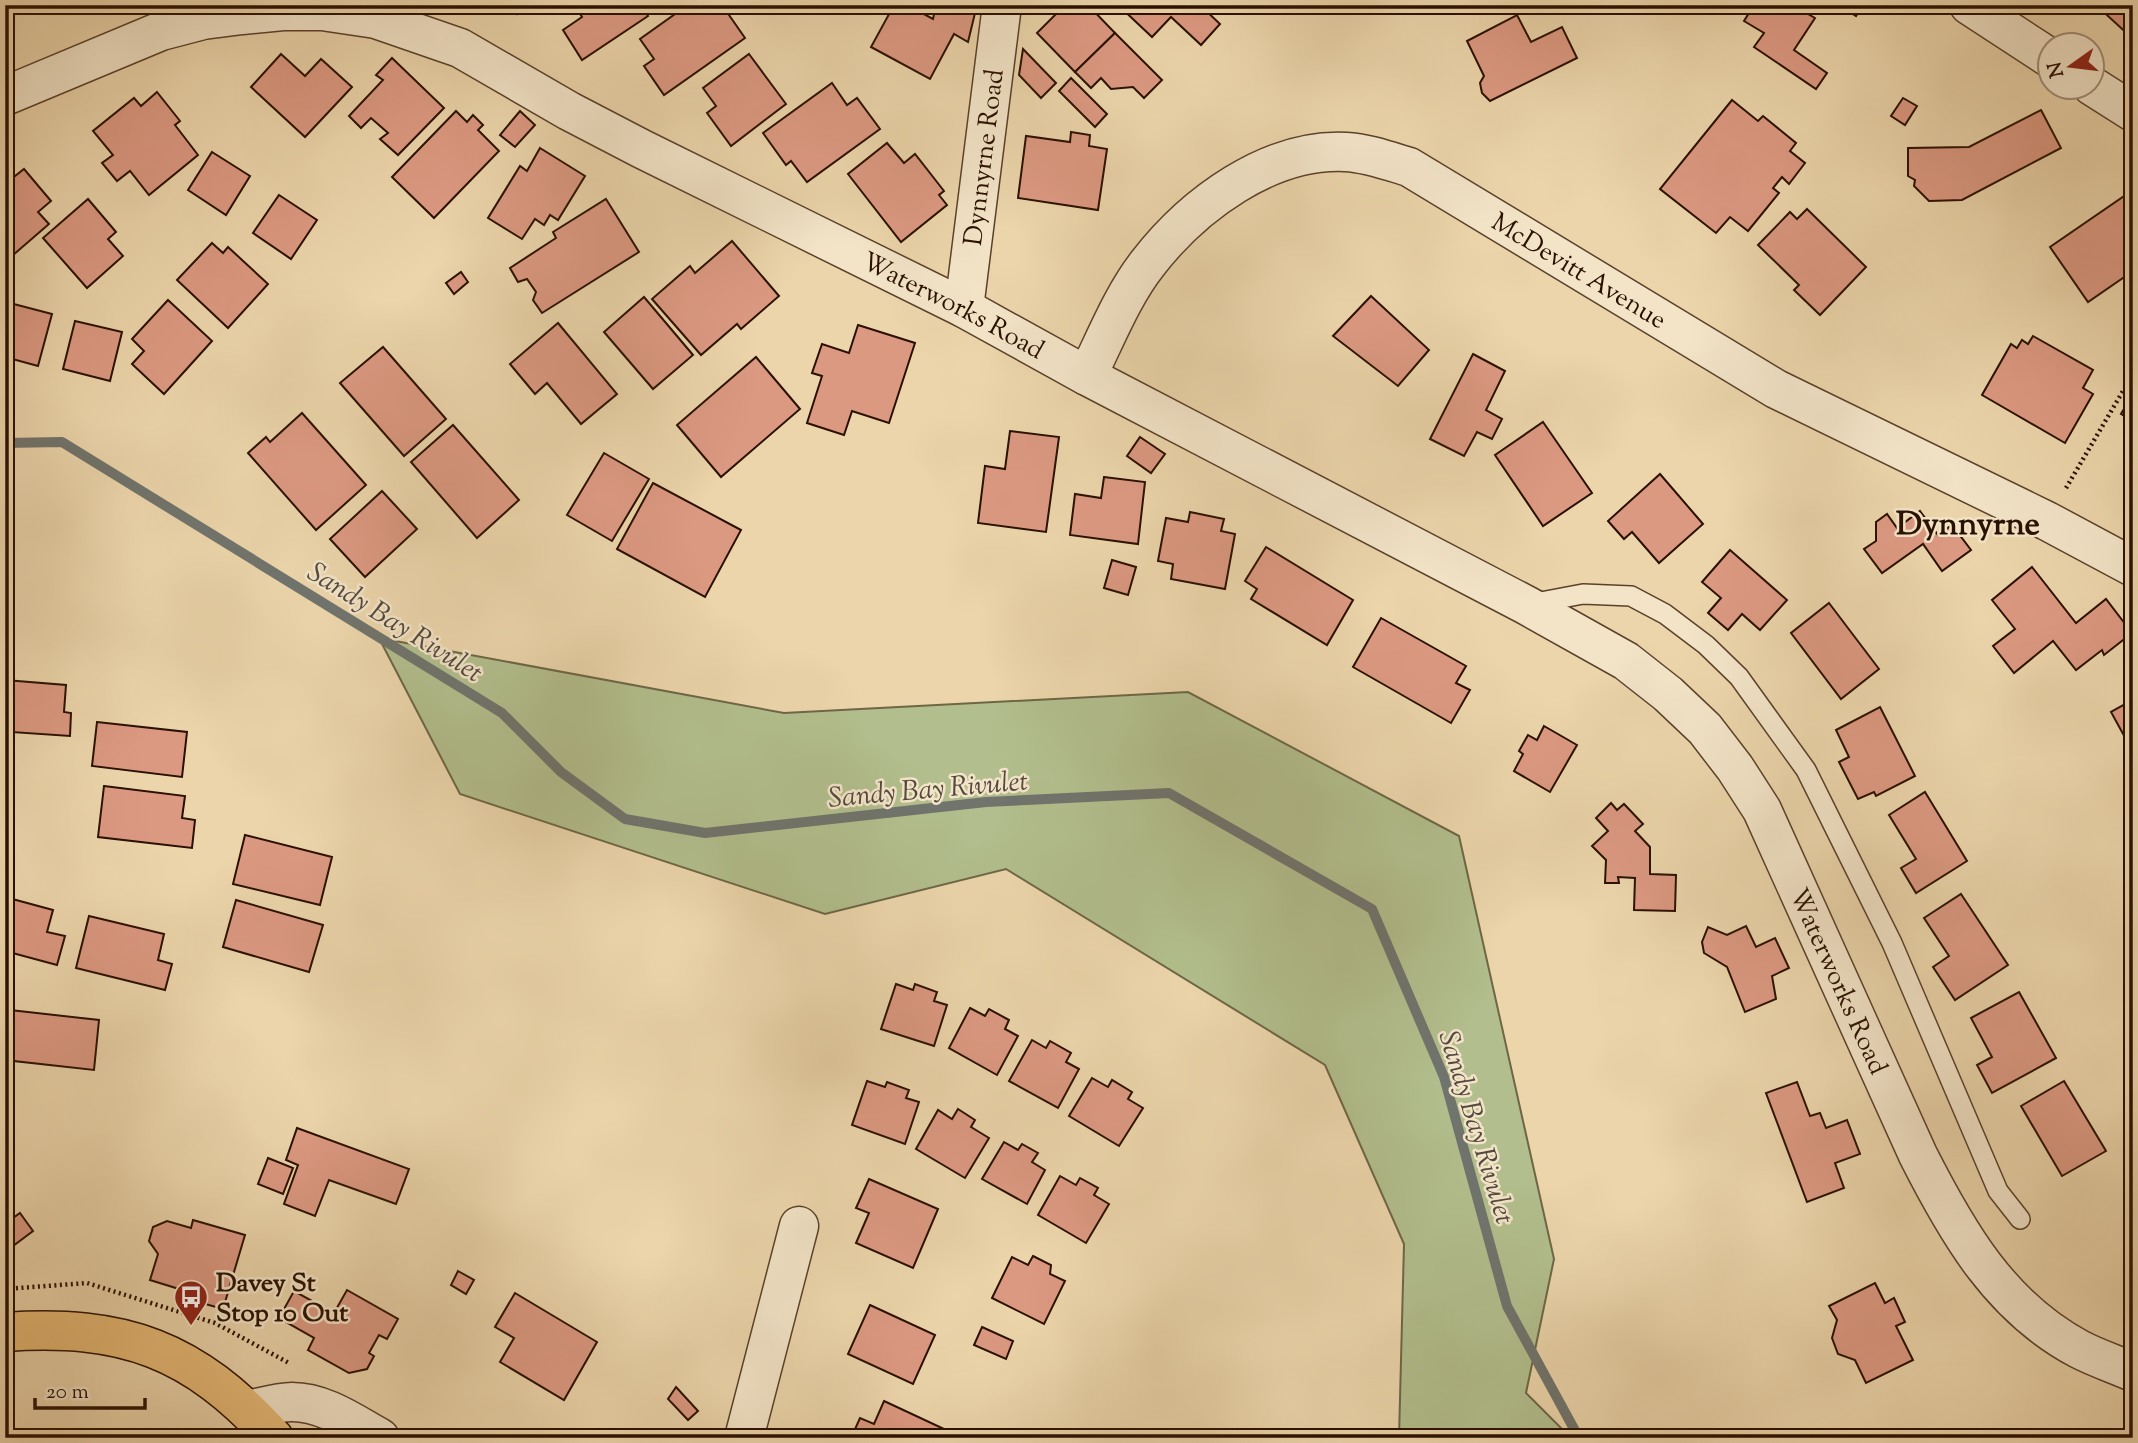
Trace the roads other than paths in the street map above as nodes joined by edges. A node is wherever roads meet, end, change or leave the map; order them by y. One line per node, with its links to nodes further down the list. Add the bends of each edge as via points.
1 (1002, 5): 8 (street, Dynnyrne Road)
2 (1969, 5): 4 (street)
3 (380, 12): 6 (street, Waterworks Road, via 283,11 203,20 161,31); 8 (street, Waterworks Road, via 460,48 642,149)
4 (2036, 49)
5 (2106, 95): 7 (street)
6 (5, 96)
7 (2133, 112)
8 (964, 308): 9 (street, Waterworks Road)
9 (1087, 376): 10 (street, McDevitt Avenue, via 1125,299 1174,232 1210,202 1279,163 1347,152 1409,167 1765,382); 11 (street, Waterworks Road)
10 (2133, 567)
11 (1526, 605): 12 (lane, via 1583,594 1631,597 1665,614 1740,677 1806,770 1892,943 1998,1191); 15 (street, Waterworks Road, via 1626,661 1705,729 1762,810 1918,1155 1976,1256 1998,1286 2038,1322 2079,1349)
12 (2020, 1219)
13 (799, 1226): 19 (street)
14 (5, 1332): 16 (main road, via 72,1331 153,1347 191,1367)
15 (2133, 1372)
16 (248, 1410): 17 (main road); 18 (street, via 291,1402 309,1404)
17 (274, 1438)
18 (380, 1438)
19 (744, 1438)

